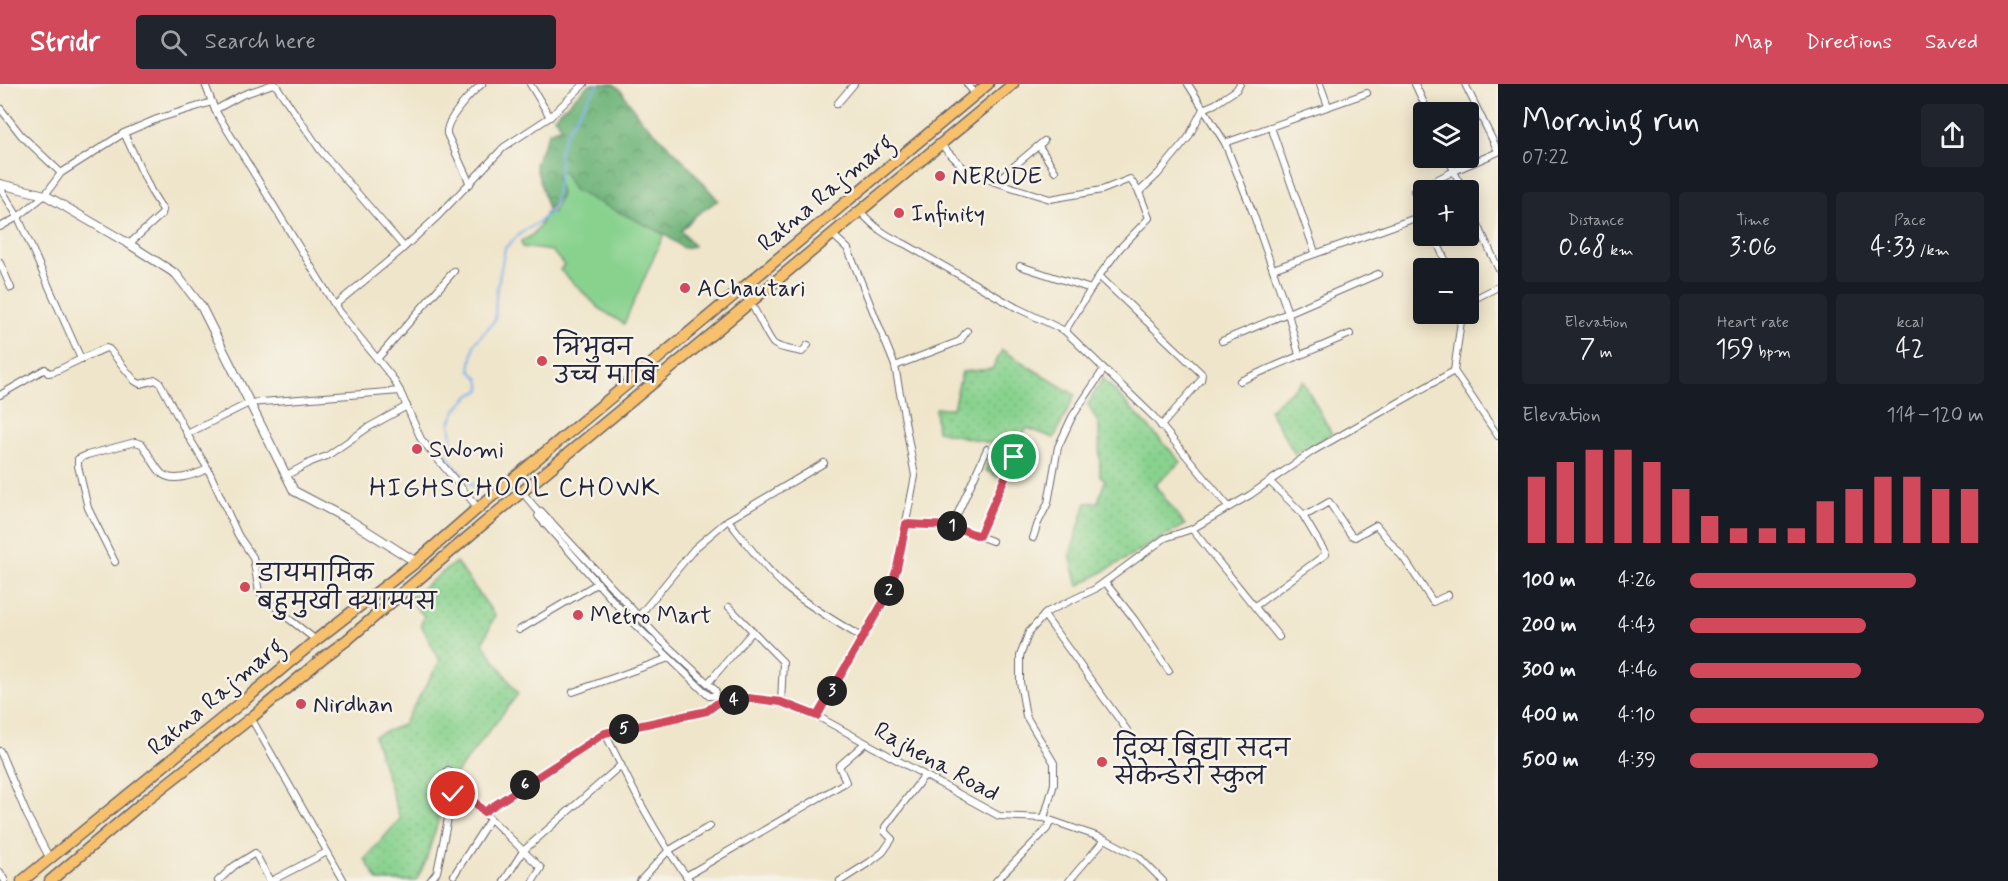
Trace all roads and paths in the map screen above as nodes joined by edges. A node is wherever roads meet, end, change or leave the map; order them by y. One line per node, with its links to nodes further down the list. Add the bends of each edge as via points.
1 (205, 84): 17 (street)
2 (274, 84): 23 (street, via 242,94); 48 (street, via 321,151)
3 (482, 84): 37 (street, via 446,128)
4 (530, 84): 24 (street)
5 (585, 84): 24 (street)
6 (854, 84): 19 (street)
7 (968, 84): 16 (street)
8 (988, 84): 16 (highway, Ratna Rajmarg)
9 (1013, 84): 28 (highway, Ratna Rajmarg)
10 (1188, 84): 22 (street)
11 (1240, 84): 22 (street)
12 (1320, 84): 20 (street)
13 (1415, 84): 18 (street)
14 (1465, 84): 29 (street)
15 (1367, 93): 20 (street)
16 (975, 94): 92 (highway, Ratna Rajmarg)
17 (212, 102): 23 (street); 26 (street)
18 (1423, 102)
19 (837, 104)
20 (1328, 106): 25 (street)
21 (0, 108): 33 (street, via 21,135)
22 (1203, 109): 27 (street); 39 (street, via 1188,138)
23 (216, 110): 62 (street)
24 (550, 117): 37 (street, via 504,147)
25 (1271, 127): 27 (street); 49 (street)
26 (124, 134): 33 (street); 47 (street, via 163,210)
27 (1225, 143): 53 (street)
28 (941, 145): 36 (street, via 964,168); 41 (highway, Ratna Rajmarg)
29 (1498, 151): 32 (street)
30 (1453, 168): 32 (street)
31 (1056, 171): 36 (street, via 1042,143)
32 (1454, 171): 34 (street); 35 (street)
33 (61, 173): 40 (street)
34 (1436, 180)
35 (1458, 180)
36 (995, 182): 39 (street, via 1050,199 1102,190 1130,179)
37 (470, 184): 48 (street)
38 (0, 185): 40 (street); 42 (street)
39 (1139, 192): 56 (street, via 1149,218)
40 (45, 195): 42 (street); 47 (street)
41 (860, 212): 46 (highway, Ratna Rajmarg); 66 (street, via 886,236)
42 (18, 217): 44 (street); 72 (street)
43 (1413, 218): 49 (street)
44 (0, 227)
45 (1479, 227): 52 (street)
46 (832, 234): 61 (highway, Ratna Rajmarg); 73 (street, via 849,249)
47 (129, 244): 79 (street, via 176,274 201,306)
48 (404, 247): 62 (street)
49 (1315, 252): 53 (street)
50 (0, 262): 58 (street)
51 (1020, 266): 59 (street)
52 (1498, 268)
53 (1273, 269): 63 (street)
54 (454, 271): 71 (street)
55 (1378, 274): 63 (street)
56 (1099, 276): 59 (street); 81 (street, via 1202,374)
57 (1498, 287): 60 (street)
58 (11, 288)
59 (1091, 289): 66 (street)
60 (1479, 296)
61 (750, 302): 69 (street, via 772,342 802,352); 90 (highway, Ratna Rajmarg)
62 (335, 305): 71 (street)
63 (1287, 313): 68 (street); 70 (street)
64 (1460, 324): 75 (street)
65 (966, 331): 73 (street, via 960,340)
66 (1065, 331): 74 (street)
67 (1350, 334): 70 (street)
68 (1221, 341)
69 (808, 345)
70 (1299, 355): 76 (street)
71 (376, 358): 77 (street)
72 (81, 360): 78 (street, via 54,372 45,369); 82 (street, via 106,348 135,381 140,384 156,380)
73 (896, 366): 95 (street, via 915,476)
74 (1104, 369): 81 (street); 99 (street, via 1072,417 1058,447 1048,503)
75 (1454, 371): 83 (street); 89 (street, via 1313,451)
76 (1240, 381)
77 (400, 391): 79 (street); 80 (street)
78 (0, 395)
79 (249, 403): 82 (street); 88 (street)
80 (407, 406): 88 (street, via 327,456); 92 (street, via 421,439)
81 (1161, 426): 91 (street)
82 (187, 434): 87 (street)
83 (1498, 436)
84 (987, 449): 96 (street)
85 (1014, 457): 98 (street)
86 (824, 462): 94 (street)
87 (208, 469): 101 (street, via 172,478 162,474 142,444 135,442 78,459 88,508); 115 (street, via 238,536 253,557 259,592)
88 (287, 475): 102 (street, via 294,491)
89 (1270, 482): 91 (street); 93 (street)
90 (522, 492): 103 (street); 125 (highway, Ratna Rajmarg)
91 (1228, 506): 97 (street)
92 (478, 508): 102 (highway, Ratna Rajmarg)
93 (1303, 514): 106 (street, via 1329,502 1355,537 1376,525 1433,602); 107 (street, via 1326,554)
94 (728, 520): 110 (street, via 695,548); 114 (street, via 789,589)
95 (906, 524): 96 (street); 114 (street, via 889,592)
96 (952, 526): 98 (street)
97 (1192, 529): 104 (street, via 1165,538); 107 (street)
98 (979, 536): 100 (street)
99 (1033, 538)
100 (992, 541)
101 (115, 562)
102 (416, 562): 115 (highway, Ratna Rajmarg)
103 (595, 574): 105 (street); 110 (street)
104 (1105, 582): 109 (street); 118 (street)
105 (598, 583): 111 (street); 116 (street)
106 (1448, 595)
107 (1255, 606): 113 (street)
108 (729, 607): 112 (street)
109 (1044, 615): 127 (street); 136 (street, via 1029,632 1020,656 1020,682 1026,716 1054,764)
110 (639, 616): 116 (street)
111 (519, 630)
112 (753, 631): 119 (street); 123 (street, via 783,662)
113 (1279, 637)
114 (863, 638): 124 (street)
115 (316, 640): 142 (highway, Ratna Rajmarg)
116 (655, 640): 117 (street); 119 (street)
117 (669, 658): 120 (street); 121 (street)
118 (1169, 672)
119 (708, 683): 121 (street)
120 (573, 692)
121 (713, 694): 122 (street)
122 (719, 702): 123 (street, Rajhena Road, via 748,698); 126 (street, Rajhena Road, via 707,711)
123 (781, 702): 124 (street, Rajhena Road)
124 (817, 716): 128 (street, Rajhena Road)
125 (251, 718): 141 (street); 148 (highway, Ratna Rajmarg)
126 (605, 733): 130 (street); 134 (street)
127 (1129, 733)
128 (865, 743): 132 (street, Rajhena Road); 145 (street, via 839,766 846,782)
129 (0, 751): 142 (street)
130 (621, 765): 139 (street); 140 (street)
131 (448, 770): 133 (street)
132 (924, 776): 136 (street, Rajhena Road, via 999,816); 156 (street, via 885,827 892,838 883,852)
133 (459, 785): 134 (street); 152 (street, via 453,794 437,872)
134 (484, 812): 135 (street)
135 (490, 819): 139 (street); 144 (street)
136 (1047, 819): 138 (street, Rajhena Road); 157 (street, via 1047,829)
137 (710, 826): 140 (street)
138 (1105, 839): 158 (street); 159 (street, Rajhena Road, via 1139,857)
139 (524, 851): 153 (street); 154 (street, via 542,868)
140 (668, 851): 145 (street); 155 (street)
141 (327, 852): 150 (street); 151 (street)
142 (50, 859): 147 (highway, Ratna Rajmarg)
143 (0, 872): 146 (street)
144 (454, 875)
145 (688, 879)
146 (5, 881)
147 (22, 881)
148 (50, 881)
149 (218, 881): 150 (street, via 255,853)
150 (270, 881)
151 (344, 881)
152 (430, 881)
153 (504, 881)
154 (533, 881)
155 (640, 881)
156 (840, 881)
157 (996, 881)
158 (1070, 881)
159 (1163, 881)

